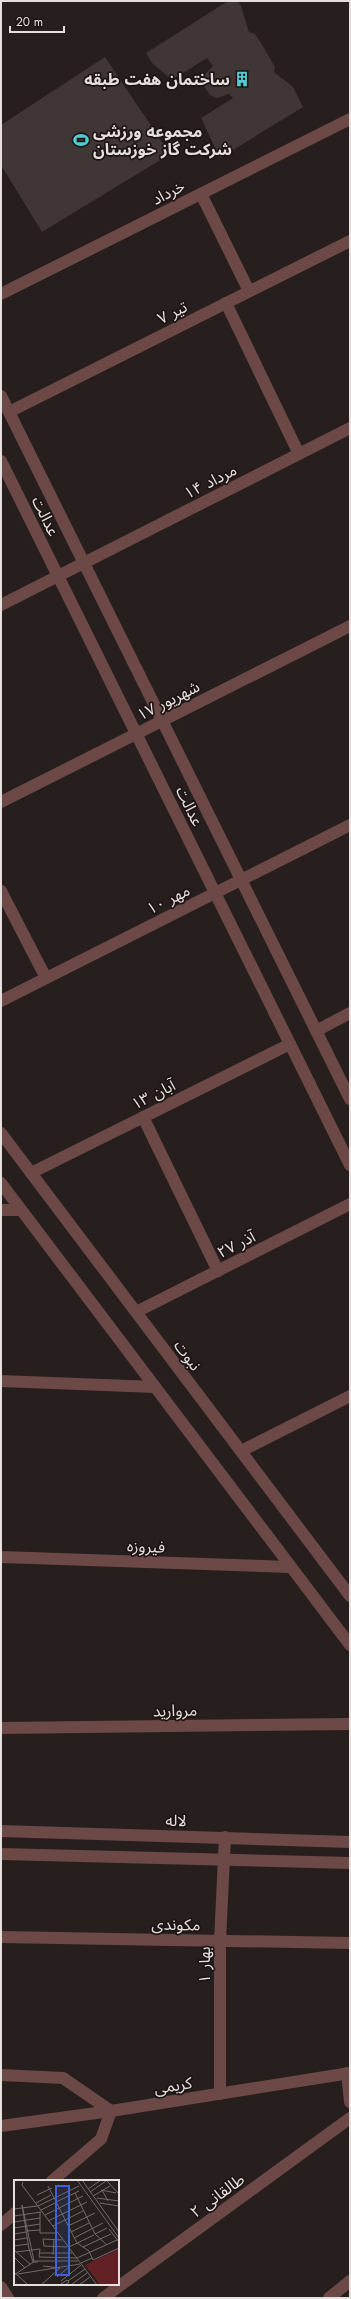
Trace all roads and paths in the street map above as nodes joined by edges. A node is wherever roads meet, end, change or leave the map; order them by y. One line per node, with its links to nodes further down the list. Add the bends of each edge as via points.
1 (350, 119): 2 (street, خرداد)
2 (201, 194): 4 (street); 5 (street, خرداد)
3 (350, 241): 4 (street, ۷ تیر)
4 (249, 291): 6 (street, ۷ تیر)
5 (1, 294)
6 (226, 303): 8 (street, ۷ تیر); 10 (street)
7 (1, 396): 8 (street, عدالت)
8 (9, 412): 12 (street, عدالت)
9 (350, 428): 10 (street, ۱۴ مرداد)
10 (299, 454): 12 (street, ۱۴ مرداد)
11 (1, 461): 13 (street, عدالت)
12 (84, 563): 13 (street, ۱۴ مرداد); 16 (street, عدالت)
13 (58, 576): 14 (street); 17 (street, عدالت)
14 (1, 605)
15 (350, 626): 16 (street, ۱۷ شهریور)
16 (162, 721): 17 (street, ۱۷ شهریور); 20 (street, عدالت)
17 (136, 734): 18 (street, ۱۷ شهریور); 22 (street, عدالت)
18 (1, 802)
19 (350, 825): 20 (street, ۱۰ مهر)
20 (241, 880): 22 (street, ۱۰ مهر); 26 (street, عدالت)
21 (1, 891): 23 (street)
22 (215, 893): 23 (street, ۱۰ مهر); 27 (street, عدالت)
23 (46, 978): 24 (street, ۱۰ مهر)
24 (1, 1001)
25 (350, 1014): 26 (street)
26 (316, 1031): 28 (street, عدالت)
27 (290, 1044): 29 (street, ۱۳ آبان); 31 (street, عدالت)
28 (350, 1099)
29 (143, 1117): 32 (street, ۱۳ آبان); 37 (street)
30 (1, 1133): 32 (street, نبوت)
31 (350, 1165)
32 (31, 1173): 38 (street, نبوت)
33 (1, 1183): 36 (street)
34 (350, 1204): 37 (street, ۲۷ آذر)
35 (1, 1210): 36 (street)
36 (21, 1210): 40 (street)
37 (218, 1271): 38 (street, ۲۷ آذر)
38 (136, 1312): 42 (street, نبوت)
39 (1, 1382): 40 (street)
40 (155, 1387): 44 (street)
41 (350, 1396): 42 (street)
42 (241, 1452): 45 (street, نبوت)
43 (1, 1557): 44 (street, فیروزه)
44 (290, 1567): 47 (street)
45 (346, 1582): 46 (street, نبوت)
46 (350, 1596)
47 (350, 1645)
48 (350, 1724): 49 (street, مروارید)
49 (1, 1728)
50 (1, 1831): 51 (street, لاله)
51 (225, 1837): 52 (street, لاله); 54 (street, بهار ۱)
52 (350, 1842)
53 (1, 1854): 54 (street)
54 (224, 1860): 55 (street); 57 (street, بهار ۱)
55 (350, 1863)
56 (1, 1937): 57 (street, مکوندی)
57 (220, 1941): 58 (street, مکوندی); 61 (street, بهار ۱)
58 (350, 1943)
59 (348, 2073): 61 (street, کریمی); 62 (street)
60 (1, 2075): 63 (street, via 63,2078)
61 (220, 2094): 63 (street, کریمی)
62 (350, 2102)
63 (111, 2111): 65 (street, کریمی); 66 (street, via 101,2139)
64 (350, 2118): 72 (street, طالقانی ۲)
65 (1, 2126)
66 (53, 2180)
67 (14, 2214): 68 (street)
68 (1, 2225)
69 (350, 2281): 73 (street)
70 (1, 2287): 71 (street)
71 (8, 2298)
72 (103, 2298)
73 (329, 2298)

